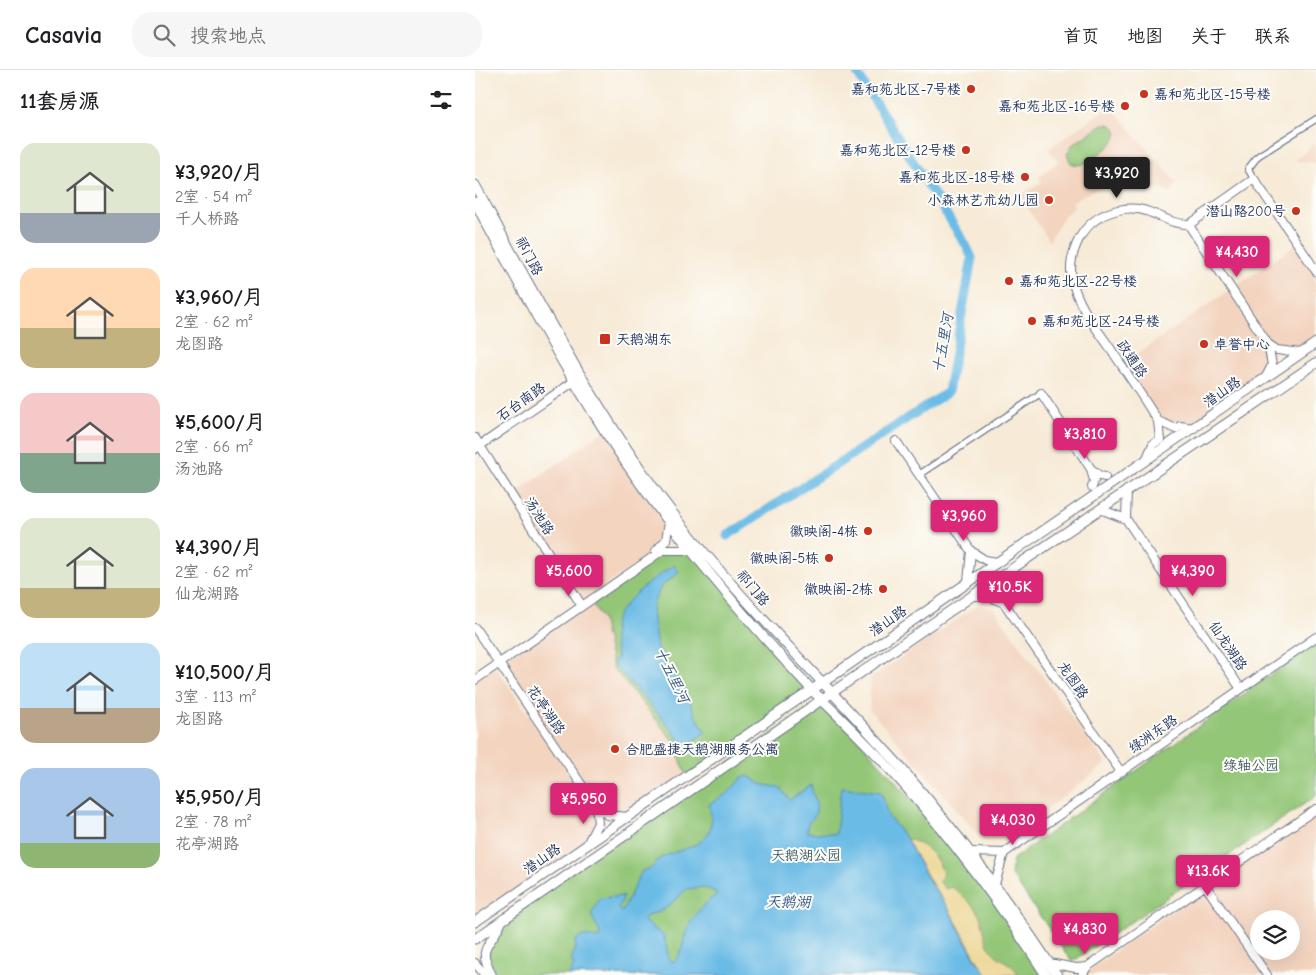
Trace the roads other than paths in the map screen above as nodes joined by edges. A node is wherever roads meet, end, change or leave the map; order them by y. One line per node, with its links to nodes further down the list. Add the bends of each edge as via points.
1 (1316, 120): 2 (street, via 1258,156 1248,169)
2 (1254, 179): 5 (street); 6 (street)
3 (475, 185): 11 (main road, 祁门路)
4 (475, 202): 11 (main road, 祁门路, via 529,303)
5 (1188, 224): 8 (street); 14 (street, 政通路, via 1179,224 1137,208 1107,214 1089,226 1076,244 1071,267 1075,289 1085,310)
6 (1316, 271)
7 (1316, 343): 9 (main road, 潜山路)
8 (1267, 344): 9 (street, via 1277,350); 12 (street, via 1272,365)
9 (1301, 353): 12 (main road, 潜山路)
10 (1316, 363): 23 (main road, 潜山路)
11 (578, 376): 17 (street, 石台南路); 26 (main road, 祁门路, via 605,430); 40 (main road, 祁门路, via 671,511 748,605)
12 (1266, 378): 15 (main road, 潜山路)
13 (1041, 393): 19 (street); 20 (street)
14 (1158, 421): 15 (street, via 1176,429 1180,426); 18 (street, via 1160,440 1153,444)
15 (1194, 428): 18 (main road, 潜山路)
16 (895, 441): 20 (street)
17 (476, 444): 34 (street, 汤池路)
18 (1145, 461): 29 (main road, 潜山路)
19 (1091, 469): 21 (street); 22 (street, via 1094,481)
20 (920, 474): 28 (street)
21 (1105, 477)
22 (1091, 487)
23 (1127, 490): 24 (main road, 潜山路); 25 (street)
24 (1101, 509): 25 (street); 30 (main road, 潜山路)
25 (1126, 519): 41 (street, 仙龙湖路)
26 (669, 522): 27 (main road, 祁门路); 34 (street, via 666,540 658,549)
27 (693, 550): 34 (street, via 663,550); 42 (main road, 祁门路, via 741,611)
28 (971, 550): 29 (street, via 985,560); 31 (street)
29 (997, 562): 31 (main road, 潜山路)
30 (1008, 572): 32 (main road, 潜山路); 33 (street)
31 (968, 582): 40 (main road, 潜山路)
32 (972, 596): 33 (street, via 988,596); 43 (main road, 潜山路)
33 (1004, 604): 45 (street, 龙图路)
34 (580, 606): 37 (street)
35 (475, 628): 37 (street, 花亭湖路)
36 (1316, 637): 41 (street, 绿洲东路)
37 (498, 662): 38 (street); 39 (street); 46 (street, 花亭湖路)
38 (475, 675)
39 (475, 680)
40 (822, 684): 42 (main road, 潜山路); 43 (main road, 祁门路)
41 (1241, 689): 45 (street, 绿洲东路)
42 (813, 690): 44 (main road, 祁门路); 48 (main road, 潜山路)
43 (830, 693): 44 (main road, 潜山路); 50 (main road, 祁门路, via 895,761)
44 (822, 699): 55 (main road, 潜山路); 62 (main road, 祁门路, via 888,767 965,858)
45 (1121, 772): 51 (street, 绿洲东路)
46 (596, 806): 48 (street, via 607,815); 49 (street, via 598,822)
47 (1316, 809): 53 (street)
48 (628, 817): 49 (main road, 潜山路)
49 (585, 846): 54 (main road, 潜山路)
50 (972, 852): 51 (street); 52 (main road, 祁门路)
51 (1004, 852): 52 (street)
52 (995, 884): 58 (main road, 祁门路)
53 (1205, 885): 59 (street); 65 (street)
54 (478, 919)
55 (503, 919): 56 (main road, 潜山路); 61 (street, via 481,955)
56 (475, 939)
57 (475, 963): 60 (street)
58 (1049, 963): 59 (street); 63 (main road, 祁门路)
59 (1087, 967): 64 (street)
60 (485, 975)
61 (492, 975)
62 (1046, 975)
63 (1057, 975)
64 (1082, 975)
65 (1267, 975)

